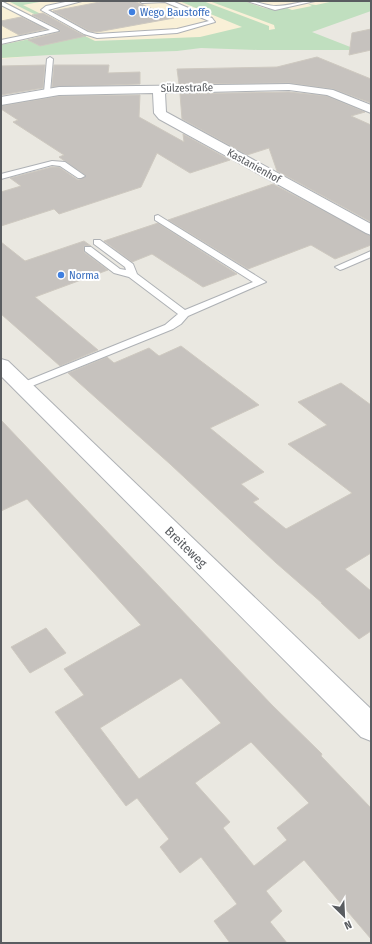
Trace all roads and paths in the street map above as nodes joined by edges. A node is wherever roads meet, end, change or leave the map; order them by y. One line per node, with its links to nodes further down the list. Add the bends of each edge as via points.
1 (79, 1): 4 (lane, via 44,10 86,33 97,36 177,31 212,22)
2 (142, 1): 3 (lane)
3 (163, 1)
4 (167, 1)
5 (250, 1): 6 (lane, via 275,8)
6 (312, 1)
7 (1, 2): 8 (lane, via 56,31)
8 (2, 41)
9 (50, 59): 11 (lane)
10 (159, 88): 11 (street, Sülzestraße); 13 (street, Sülzestraße, via 302,88 332,93); 17 (street, Kastanienhof, via 160,113 163,116)
11 (46, 92): 12 (street, Sülzestraße)
12 (1, 100)
13 (371, 109)
14 (81, 176): 15 (lane, via 62,164 52,163)
15 (1, 177)
16 (158, 218): 23 (lane, via 261,282)
17 (371, 230)
18 (97, 242): 22 (lane, via 130,266)
19 (88, 249): 22 (lane, via 117,272)
20 (371, 254): 21 (lane)
21 (340, 266)
22 (132, 275): 23 (lane)
23 (184, 314): 25 (lane, via 169,327)
24 (1, 365): 25 (street, Breiteweg)
25 (23, 386): 26 (street, Breiteweg)
26 (371, 728)

